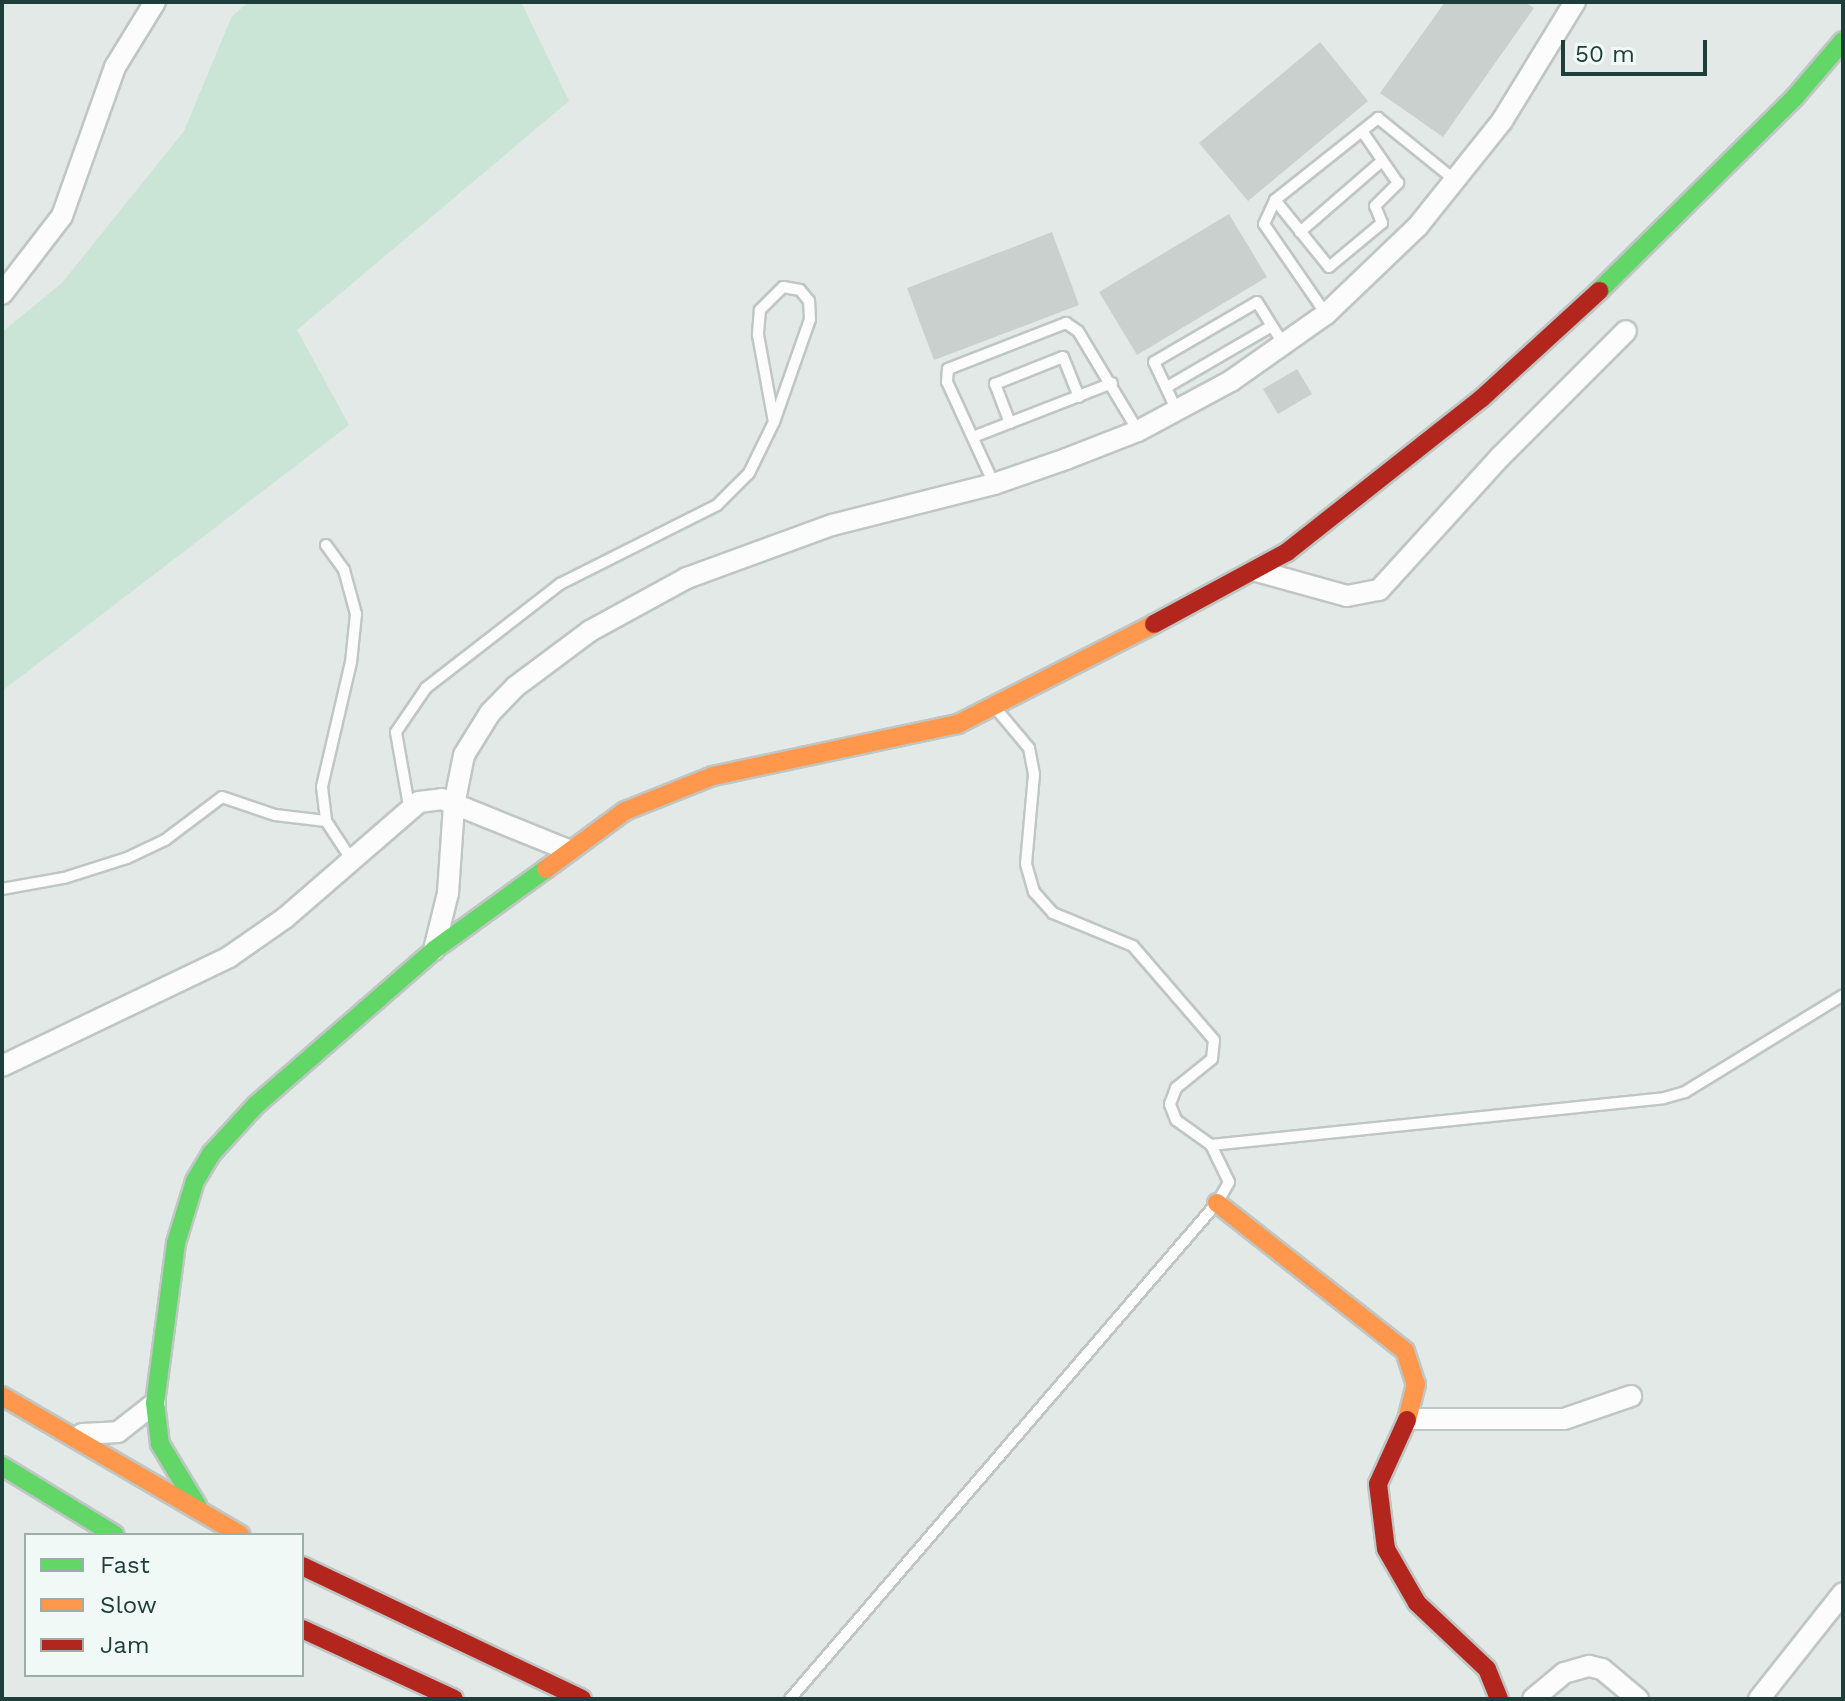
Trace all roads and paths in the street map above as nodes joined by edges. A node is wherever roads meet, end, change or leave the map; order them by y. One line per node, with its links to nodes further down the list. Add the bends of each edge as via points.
1 (155, 2): 9 (street, via 115,67 62,216)
2 (1575, 2): 6 (street, via 1525,86)
3 (1843, 41): 24 (main road, via 1721,174 1482,398 1359,498)
4 (1362, 131): 5 (lane); 6 (lane, via 1378,118); 7 (lane)
5 (1382, 161): 8 (lane); 8 (lane, via 1398,183 1375,206 1382,223 1329,267)
6 (1456, 181): 10 (street, via 1418,226)
7 (1275, 200): 8 (lane); 10 (lane, via 1264,224)
8 (1300, 232)
9 (2, 294)
10 (1326, 314): 13 (street)
11 (1272, 326): 13 (lane); 15 (lane); 15 (lane, via 1257,302 1154,362)
12 (1626, 331): 24 (street, via 1500,457 1379,590 1347,596)
13 (1284, 345): 17 (street)
14 (1112, 383): 16 (lane); 20 (lane); 21 (lane, via 1078,331 1066,323 948,369 947,382)
15 (1167, 387): 17 (lane)
16 (1079, 397): 19 (lane); 19 (lane, via 1063,357 995,384)
17 (1177, 411): 20 (street)
18 (774, 422): 18 (lane, via 810,319 809,301 800,290 783,287 760,310 758,335); 27 (lane, via 749,473 717,505 560,584 426,688 396,732)
19 (1010, 423): 21 (lane)
20 (1138, 431): 22 (street)
21 (973, 437): 22 (lane)
22 (994, 484): 26 (street, via 804,535 687,578 632,606 555,654 490,713 464,755)
23 (326, 545): 28 (lane, via 350,583 356,614 351,662 324,769)
24 (1257, 571): 25 (main road)
25 (996, 709): 29 (main road, via 916,737 713,776 625,811); 35 (lane, via 1029,748 1034,774 1026,864 1034,892 1053,913 1133,946 1214,1040 1212,1059 1176,1088 1170,1104 1176,1120)
26 (454, 805): 27 (street, via 431,800); 29 (street); 32 (street, via 448,893)
27 (409, 806): 30 (street)
28 (326, 821): 30 (lane); 31 (lane, via 275,815 227,795 165,840 127,858)
29 (566, 849): 32 (main road)
30 (351, 859): 34 (street, via 285,918 229,957)
31 (2, 889)
32 (434, 950): 39 (main road, via 256,1105 212,1153 195,1181 176,1243)
33 (1843, 995): 35 (lane, via 1698,1084 1664,1098)
34 (2, 1066)
35 (1211, 1145): 36 (lane, via 1229,1173)
36 (1217, 1203): 40 (main road, via 1394,1338 1416,1384); 51 (lane)
37 (2, 1396): 41 (main road)
38 (1631, 1396): 40 (street, via 1564,1419)
39 (155, 1403): 41 (street, via 132,1424 110,1434); 43 (main road, via 169,1464)
40 (1410, 1419): 52 (main road, via 1385,1460 1378,1484 1386,1549 1417,1603 1487,1669)
41 (58, 1429): 43 (main road)
42 (2, 1466): 44 (main road)
43 (208, 1519): 45 (main road)
44 (112, 1533)
45 (237, 1533)
46 (304, 1567): 50 (main road)
47 (1843, 1593): 55 (street)
48 (304, 1630): 49 (main road)
49 (454, 1699)
50 (582, 1699)
51 (790, 1699)
52 (1499, 1699)
53 (1533, 1699): 54 (street, via 1564,1673 1589,1666 1602,1669)
54 (1638, 1699)
55 (1759, 1699)

